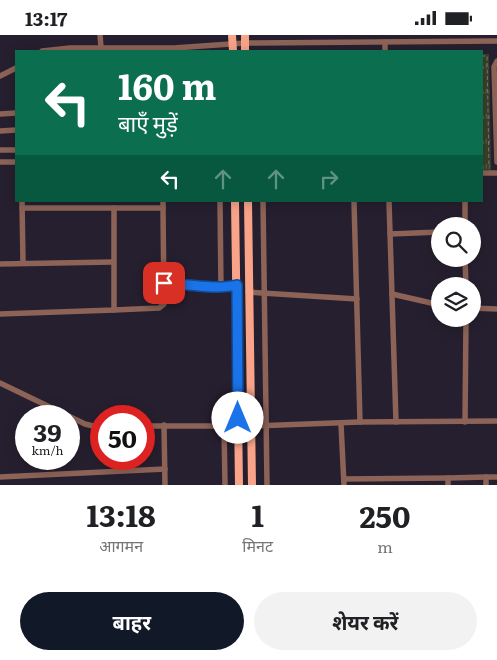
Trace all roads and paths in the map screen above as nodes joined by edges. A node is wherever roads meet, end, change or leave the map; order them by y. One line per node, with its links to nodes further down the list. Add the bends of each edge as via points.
1 (100, 35): 9 (street)
2 (232, 35): 10 (main road)
3 (332, 35): 7 (street)
4 (497, 41): 5 (street)
5 (385, 42): 8 (street); 15 (street)
6 (245, 43): 7 (street); 10 (street)
7 (332, 43): 8 (street)
8 (352, 43): 14 (street)
9 (100, 47): 12 (street); 13 (street)
10 (233, 47): 11 (street)
11 (217, 48): 12 (street)
12 (160, 49)
13 (56, 50)
14 (351, 50)
15 (386, 50)
16 (483, 56): 29 (path, via 487,56 489,168)
17 (497, 61): 28 (street, via 494,67)
18 (15, 68): 19 (street)
19 (0, 76)
20 (15, 113): 21 (street)
21 (0, 114)
22 (15, 130): 23 (street)
23 (0, 131)
24 (0, 150): 25 (street)
25 (15, 150)
26 (0, 162): 27 (street)
27 (15, 162)
28 (497, 162)
29 (483, 168)
30 (483, 173): 31 (street)
31 (497, 173)
32 (22, 202): 41 (street)
33 (220, 202): 51 (street)
34 (235, 202): 50 (main road)
35 (248, 202): 52 (main road)
36 (263, 202): 53 (street)
37 (354, 202): 55 (street)
38 (389, 202): 45 (street)
39 (465, 202): 43 (street)
40 (163, 204): 42 (street); 49 (street)
41 (22, 208): 42 (street); 48 (street)
42 (114, 208): 46 (street)
43 (465, 217)
44 (431, 232): 45 (street)
45 (390, 234): 54 (street)
46 (114, 262): 48 (street); 59 (street)
47 (0, 263): 48 (street)
48 (23, 263)
49 (164, 283): 51 (street); 59 (street, via 162,307)
50 (237, 285): 51 (street); 73 (main road)
51 (222, 289)
52 (248, 292): 53 (street); 74 (main road)
53 (266, 293): 55 (street); 71 (street)
54 (392, 294): 56 (street); 65 (street)
55 (356, 299): 64 (street)
56 (431, 304)
57 (481, 308): 58 (street)
58 (497, 309)
59 (114, 310): 60 (street)
60 (0, 313)
61 (466, 327): 66 (street)
62 (0, 383): 68 (street)
63 (497, 421): 66 (street)
64 (360, 422): 65 (street); 67 (street)
65 (396, 422): 66 (street)
66 (465, 422)
67 (341, 424): 71 (street); 80 (street)
68 (90, 425)
69 (155, 425): 70 (street)
70 (164, 425): 72 (street); 75 (street)
71 (266, 425): 74 (street); 87 (street)
72 (224, 426): 73 (street); 84 (street)
73 (238, 426): 74 (main road); 85 (main road)
74 (251, 426): 86 (main road)
75 (165, 469): 76 (street); 83 (street)
76 (0, 477)
77 (486, 477): 78 (street); 79 (street); 89 (street)
78 (497, 477)
79 (448, 478): 82 (street); 88 (street)
80 (344, 482): 81 (street)
81 (372, 482): 82 (street)
82 (412, 482)
83 (165, 485)
84 (224, 485)
85 (239, 485)
86 (252, 485)
87 (267, 485)
88 (448, 485)
89 (486, 485)

